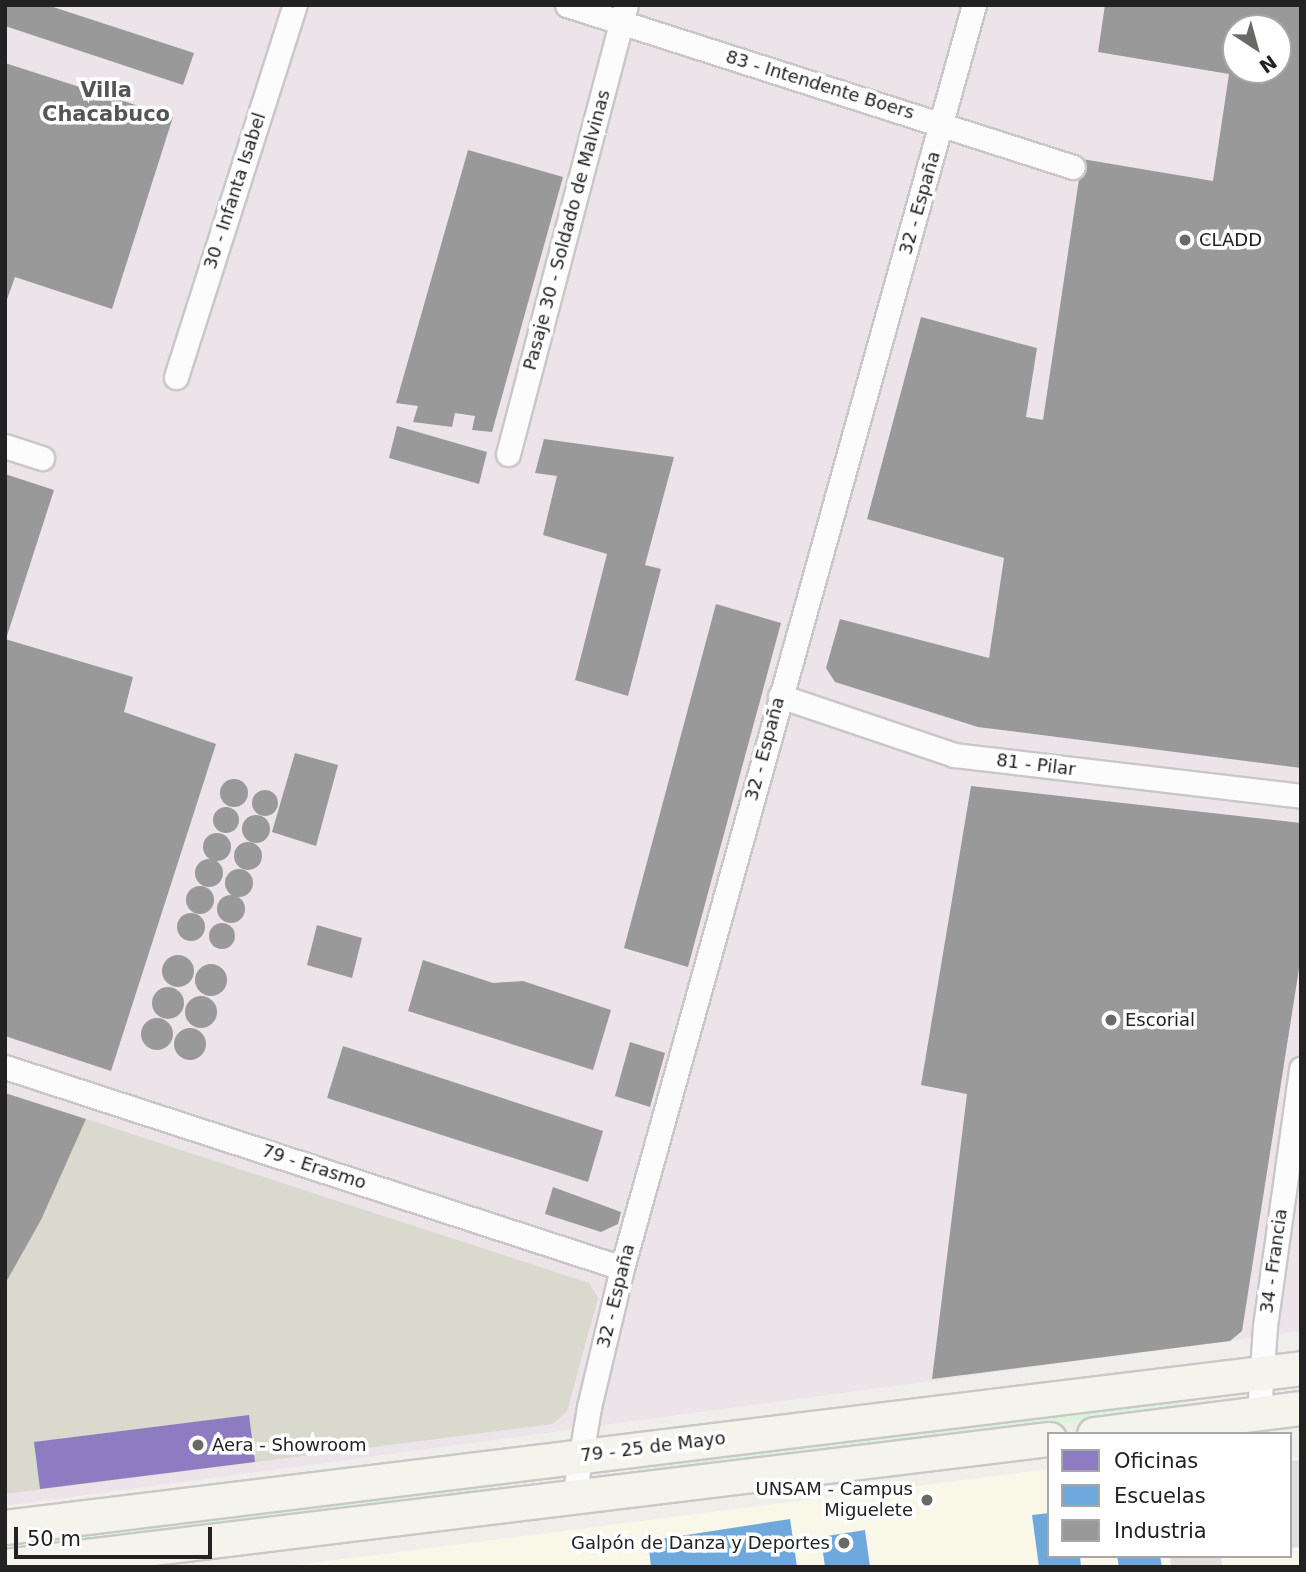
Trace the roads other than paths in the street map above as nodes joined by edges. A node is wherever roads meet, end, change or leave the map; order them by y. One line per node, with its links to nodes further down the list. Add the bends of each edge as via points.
1 (295, 5): 7 (street, 30 - Infanta Isabel)
2 (566, 5): 4 (street, 83 - Intendente Boers)
3 (974, 5): 5 (street, 32 - España)
4 (624, 14): 5 (street, 83 - Intendente Boers); 9 (street, Pasaje 30 - Soldado de Malvinas)
5 (943, 124): 6 (street, 83 - Intendente Boers); 11 (street, 32 - España)
6 (1073, 167)
7 (176, 377)
8 (5, 446): 10 (street)
9 (508, 454)
10 (42, 458)
11 (780, 696): 12 (street, 81 - Pilar, via 954,755); 15 (street, 32 - España)
12 (1301, 796)
13 (5, 1067): 15 (street, 79 - Erasmo)
14 (1301, 1069): 17 (street, 34 - Francia)
15 (622, 1268): 22 (street, 32 - España, via 589,1407)
16 (1301, 1368): 17 (main road, 79 - 25 de Mayo)
17 (1261, 1372): 19 (street, 34 - Francia); 22 (main road, 79 - 25 de Mayo)
18 (1301, 1408): 19 (main road)
19 (1259, 1412): 20 (main road)
20 (1109, 1432)
21 (1047, 1439): 23 (main road)
22 (583, 1455): 23 (street, 32 - España); 24 (main road, 79 - 25 de Mayo)
23 (574, 1496): 25 (main road)
24 (5, 1527)
25 (5, 1566)

